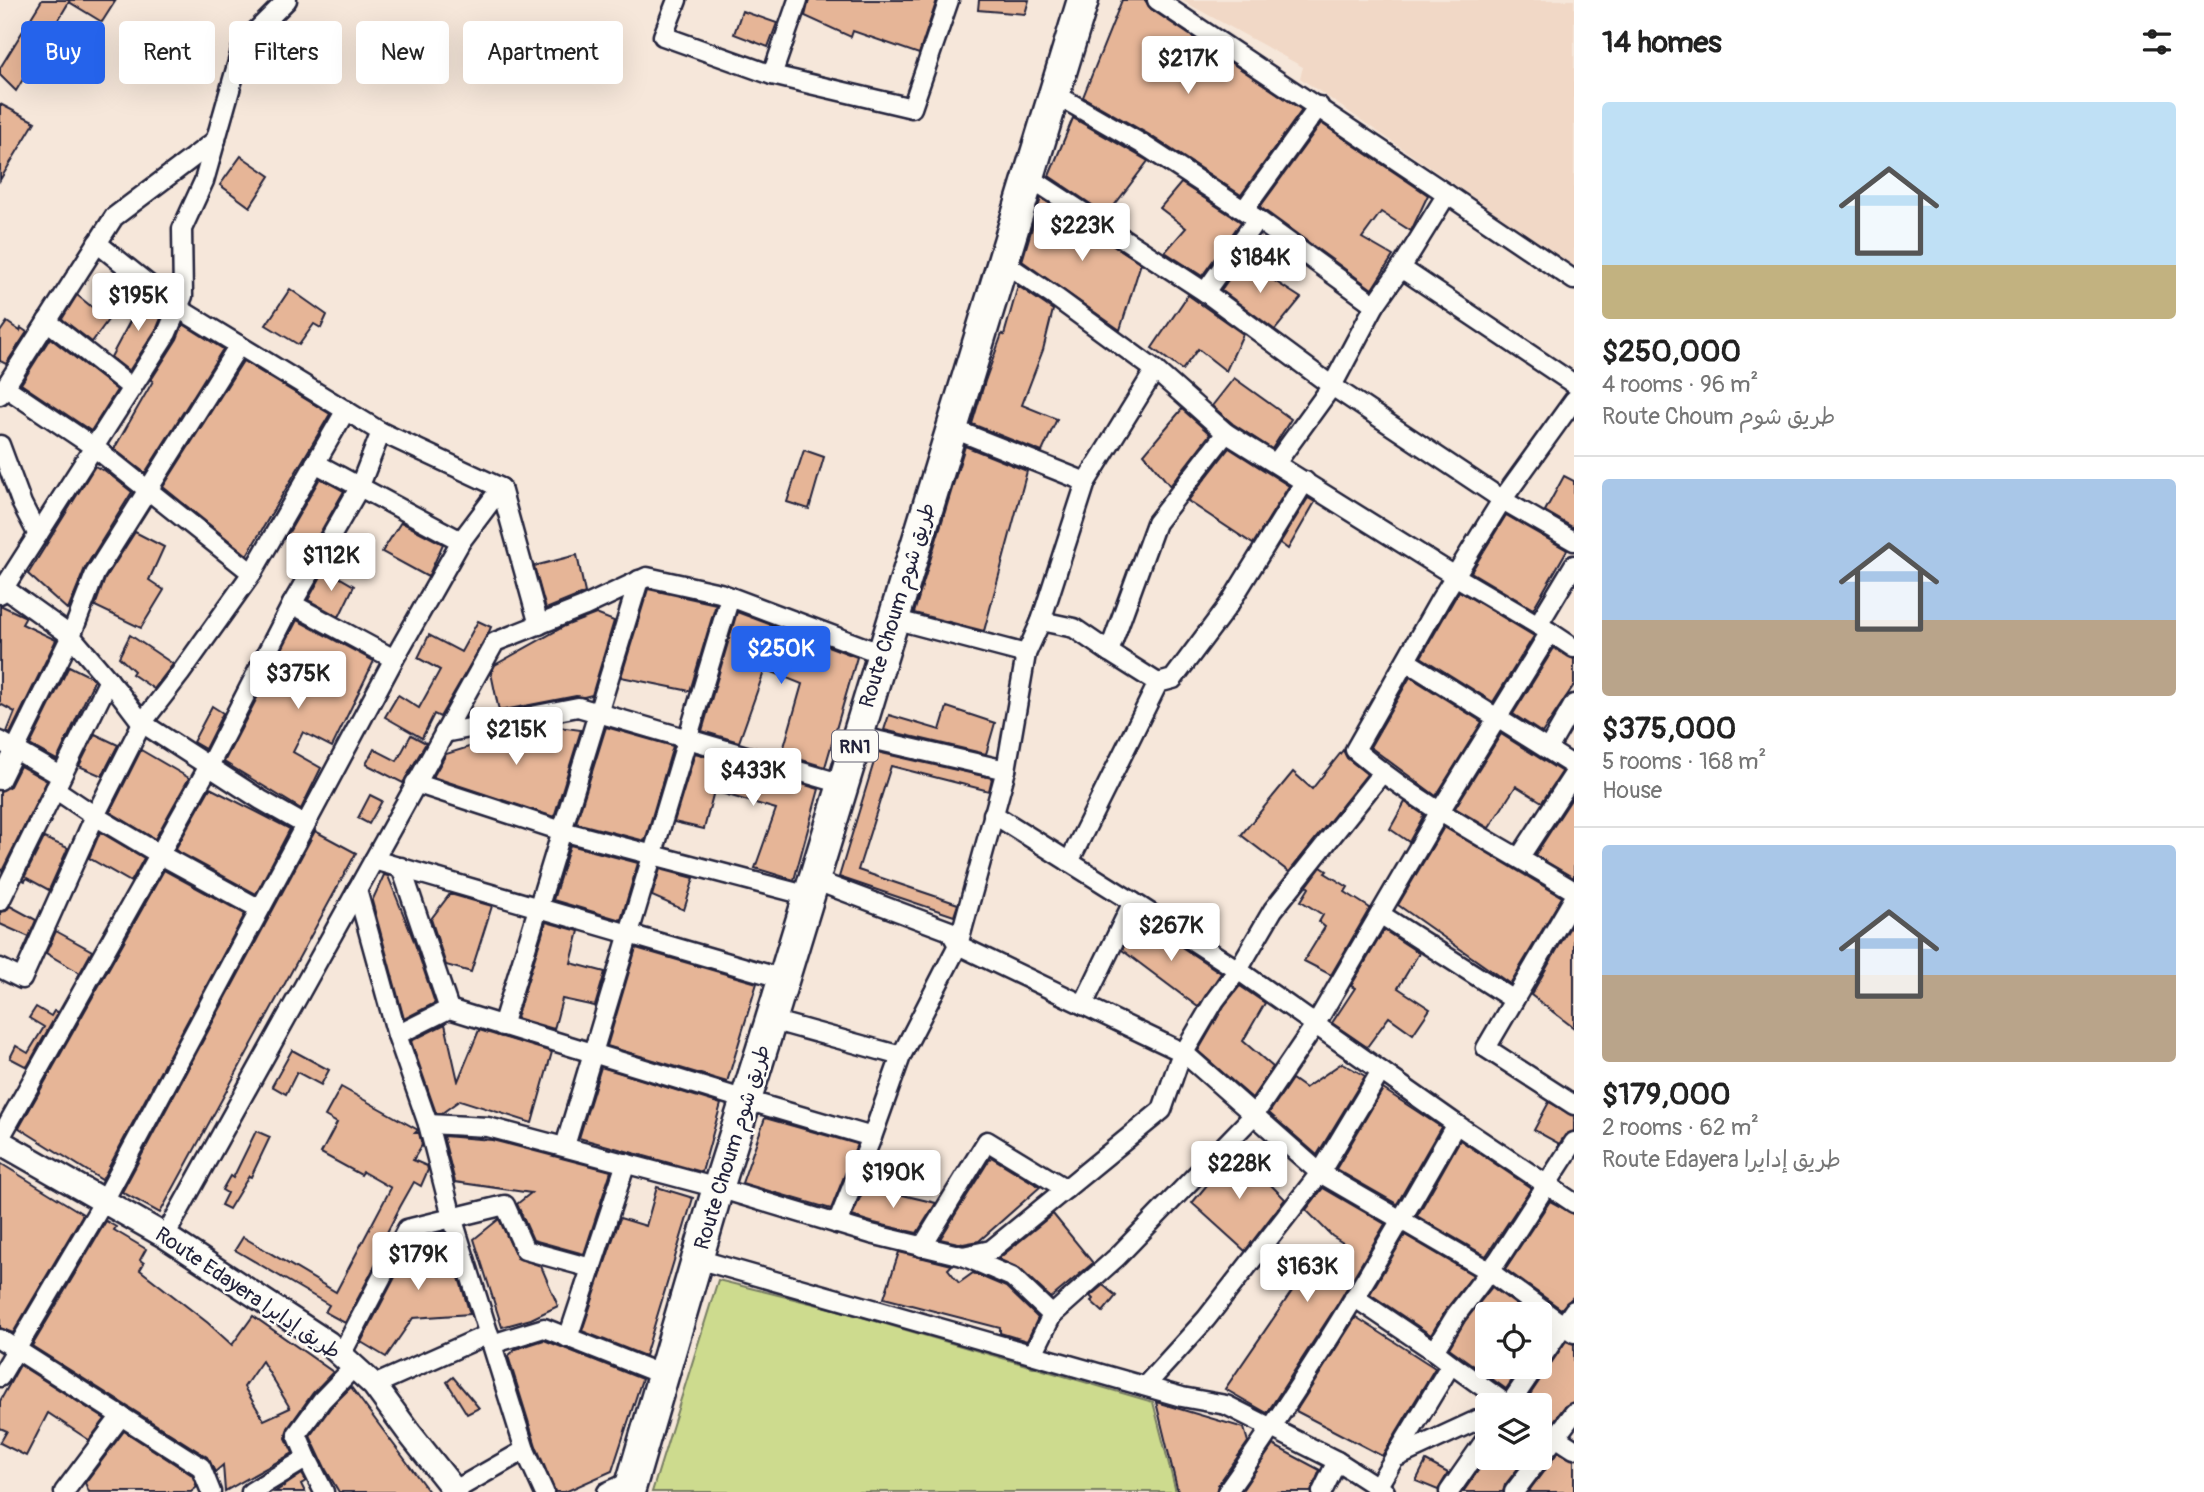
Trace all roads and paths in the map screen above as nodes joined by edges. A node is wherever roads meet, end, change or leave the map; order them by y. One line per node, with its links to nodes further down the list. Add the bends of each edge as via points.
1 (287, 0): 10 (street, via 243,44)
2 (677, 0): 7 (street, via 663,36)
3 (798, 0): 7 (street)
4 (949, 0): 7 (street, via 912,108)
5 (1083, 0): 8 (highway, Route Choum طريق شوم / RN1)
6 (1157, 0): 9 (street)
7 (772, 75)
8 (1055, 94): 11 (highway, Route Choum طريق شوم / RN1); 13 (street)
9 (1319, 106): 12 (street); 13 (street)
10 (216, 140): 14 (street, via 114,217); 20 (street, via 182,229 183,296)
11 (1029, 177): 15 (highway, Route Choum طريق شوم / RN1); 18 (street)
12 (1447, 194): 16 (street); 17 (street)
13 (1251, 215): 18 (street); 19 (street)
14 (97, 243): 20 (street); 21 (street)
15 (1003, 262): 23 (street); 30 (highway, Route Choum طريق شوم / RN1)
16 (1401, 268): 19 (street); 24 (street)
17 (1574, 280)
18 (1205, 292): 25 (street)
19 (1375, 305): 25 (street)
20 (178, 308): 22 (street); 26 (street)
21 (47, 321): 26 (street); 27 (street)
22 (239, 345): 29 (street); 41 (street)
23 (1155, 370): 32 (street); 38 (street)
24 (1574, 384)
25 (1332, 386): 36 (street); 42 (street)
26 (132, 388): 34 (street)
27 (3, 391): 34 (street)
28 (1574, 400): 42 (street)
29 (346, 411): 31 (street); 35 (street)
30 (951, 428): 38 (street); 53 (highway, Route Choum طريق شوم / RN1)
31 (382, 432): 39 (street); 40 (street)
32 (1226, 433): 36 (street); 59 (street, via 1156,523)
33 (0, 446): 43 (street)
34 (94, 447): 41 (street); 43 (street)
35 (315, 463): 39 (street); 47 (street)
36 (1276, 463): 37 (street)
37 (1305, 481): 48 (street); 65 (street, via 1230,603 1173,679)
38 (1086, 482): 54 (street)
39 (359, 488): 44 (street); 52 (street)
40 (501, 488): 44 (street); 55 (street)
41 (147, 490): 47 (street); 57 (street, via 95,574)
42 (1502, 500): 45 (street); 48 (street)
43 (38, 534): 50 (street)
44 (461, 541): 62 (street)
45 (1574, 541)
46 (1574, 565): 56 (street)
47 (252, 573): 69 (street)
48 (1455, 576): 56 (street); 63 (street)
49 (639, 580): 51 (street, via 647,577); 55 (street); 67 (street)
50 (1, 589): 57 (street)
51 (730, 597): 60 (street); 72 (street)
52 (292, 604): 62 (street); 76 (street)
53 (892, 619): 60 (highway, Route Choum طريق شوم / RN1); 61 (street)
54 (1041, 621): 59 (street, via 1074,628); 61 (street)
55 (539, 625): 70 (street, via 495,642)
56 (1544, 629): 58 (street); 68 (street)
57 (71, 636): 64 (street); 73 (street)
58 (1574, 648)
59 (1109, 652): 65 (street)
60 (882, 654): 71 (highway, Route Choum طريق شوم / RN1)
61 (1026, 654): 77 (street)
62 (394, 659): 87 (street)
63 (1406, 661): 68 (street); 78 (street, via 1355,750)
64 (109, 680): 69 (street); 81 (street)
65 (1158, 683): 93 (street)
66 (1574, 704): 74 (street)
67 (598, 713): 70 (street, via 578,708); 72 (street); 88 (street)
68 (1498, 717): 74 (street); 84 (street)
69 (142, 723): 76 (street); 86 (street)
70 (444, 733): 82 (street)
71 (858, 736): 77 (street); 83 (highway, Route Choum طريق شوم / RN1)
72 (687, 740): 83 (street); 90 (street)
73 (8, 746): 80 (street); 81 (street)
74 (1548, 749): 75 (street)
75 (1574, 765)
76 (209, 766): 87 (street); 89 (street)
77 (1006, 770): 85 (street)
78 (1382, 773): 84 (street); 107 (street, via 1273,910)
79 (1574, 774): 91 (street)
80 (0, 780)
81 (58, 782): 86 (street); 99 (street)
82 (415, 783): 88 (street); 92 (street)
83 (843, 784): 95 (highway, Route Choum طريق شوم / RN1)
84 (1440, 811): 91 (street); 103 (street)
85 (993, 814): 93 (street); 105 (street)
86 (95, 816): 89 (street); 106 (street, via 22,979)
87 (305, 825): 102 (street)
88 (562, 831): 90 (street); 101 (street)
89 (159, 854): 102 (street); 126 (street)
90 (652, 855): 95 (street); 104 (street)
91 (1520, 858): 97 (street)
92 (374, 860): 94 (street); 96 (street)
93 (1069, 862): 100 (street)
94 (401, 867): 101 (street); 111 (street)
95 (812, 888): 105 (street, via 950,931); 108 (highway, Route Choum طريق شوم / RN1)
96 (357, 890): 115 (street); 139 (street)
97 (1574, 891)
98 (1574, 898): 109 (street)
99 (0, 901)
100 (1133, 902): 107 (street); 110 (street)
101 (539, 907): 104 (street); 114 (street)
102 (260, 909): 134 (street)
103 (1380, 914): 109 (street); 113 (street)
104 (629, 934): 108 (street); 116 (street)
105 (958, 945): 110 (street); 118 (street)
106 (0, 968)
107 (1238, 970): 113 (street); 117 (street)
108 (784, 979): 112 (highway, Route Choum طريق شوم / RN1)
109 (1514, 1000): 121 (street, via 1486,1048)
110 (1083, 1004): 117 (street)
111 (449, 1009): 114 (street); 115 (street)
112 (771, 1020): 118 (street); 120 (highway, Route Choum طريق شوم / RN1)
113 (1315, 1025): 119 (street); 122 (street)
114 (502, 1026): 116 (street)
115 (397, 1035): 123 (street)
116 (593, 1053): 120 (street); 128 (street)
117 (1184, 1053): 122 (street); 133 (street, via 1162,1110)
118 (901, 1056): 125 (street)
119 (1381, 1071): 124 (street); 130 (street)
120 (746, 1100): 125 (street); 132 (highway, Route Choum طريق شوم / RN1)
121 (1574, 1105)
122 (1254, 1115): 130 (street); 147 (street, via 1117,1257)
123 (428, 1124): 128 (street, via 488,1127); 136 (street)
124 (1456, 1124): 131 (street); 137 (street)
125 (872, 1137): 138 (street)
126 (0, 1140): 134 (street, Route Edayera طريق إدايرا)
127 (1574, 1142): 131 (street)
128 (565, 1146): 129 (street)
129 (626, 1163): 132 (street); 143 (street)
130 (1320, 1173): 137 (street); 161 (street, via 1206,1319)
131 (1547, 1184): 135 (street); 144 (street)
132 (718, 1188): 138 (street); 142 (highway, Route Choum طريق شوم / RN1)
133 (1066, 1189): 140 (street, via 987,1141); 141 (street, via 991,1250)
134 (104, 1201): 139 (street, Route Edayera طريق إدايرا); 153 (street)
135 (1574, 1203)
136 (452, 1217): 143 (street, via 505,1205 525,1250); 151 (street); 156 (street, via 407,1229)
137 (1402, 1220): 144 (street); 145 (street)
138 (837, 1224): 140 (street)
139 (165, 1236): 156 (street, Route Edayera طريق إدايرا)
140 (922, 1247): 141 (street)
141 (963, 1256): 147 (street, via 1012,1277)
142 (697, 1259): 155 (street); 158 (highway, Route Choum طريق شوم / RN1)
143 (591, 1268): 149 (street)
144 (1489, 1271): 148 (street); 154 (street)
145 (1354, 1297): 154 (street); 166 (street)
146 (1574, 1311): 148 (street)
147 (1052, 1315): 155 (street)
148 (1569, 1330): 152 (street)
149 (568, 1338): 151 (street, via 544,1328); 158 (street)
150 (0, 1339): 153 (street)
151 (491, 1339): 160 (street); 170 (street)
152 (1552, 1348)
153 (16, 1349): 159 (street); 164 (street)
154 (1434, 1351): 157 (street)
155 (1033, 1354): 161 (street)
156 (348, 1361): 160 (street, Route Edayera طريق إدايرا); 173 (street, via 298,1434)
157 (1451, 1364): 162 (street); 172 (street)
158 (663, 1375): 175 (highway, Route Choum طريق شوم / RN1)
159 (0, 1377)
160 (374, 1385): 177 (street, Route Edayera طريق إدايرا)
161 (1145, 1386): 166 (street, via 1226,1405)
162 (1491, 1393)
163 (1574, 1413): 168 (street)
164 (121, 1416): 178 (street); 179 (street, via 201,1467)
165 (1475, 1421): 172 (street)
166 (1272, 1428): 174 (street); 183 (street)
167 (1552, 1434): 168 (street)
168 (1556, 1437): 169 (street); 186 (street)
169 (1574, 1449)
170 (524, 1450): 177 (street); 182 (street)
171 (1475, 1455): 185 (street)
172 (1397, 1457): 176 (street)
173 (307, 1458): 180 (street); 181 (street)
174 (1336, 1461): 176 (street); 184 (street)
175 (623, 1488)
176 (1381, 1489)
177 (456, 1491)
178 (64, 1492)
179 (211, 1492)
180 (251, 1492)
181 (324, 1492)
182 (544, 1492)
183 (1227, 1492)
184 (1322, 1492)
185 (1449, 1492)
186 (1514, 1492)

